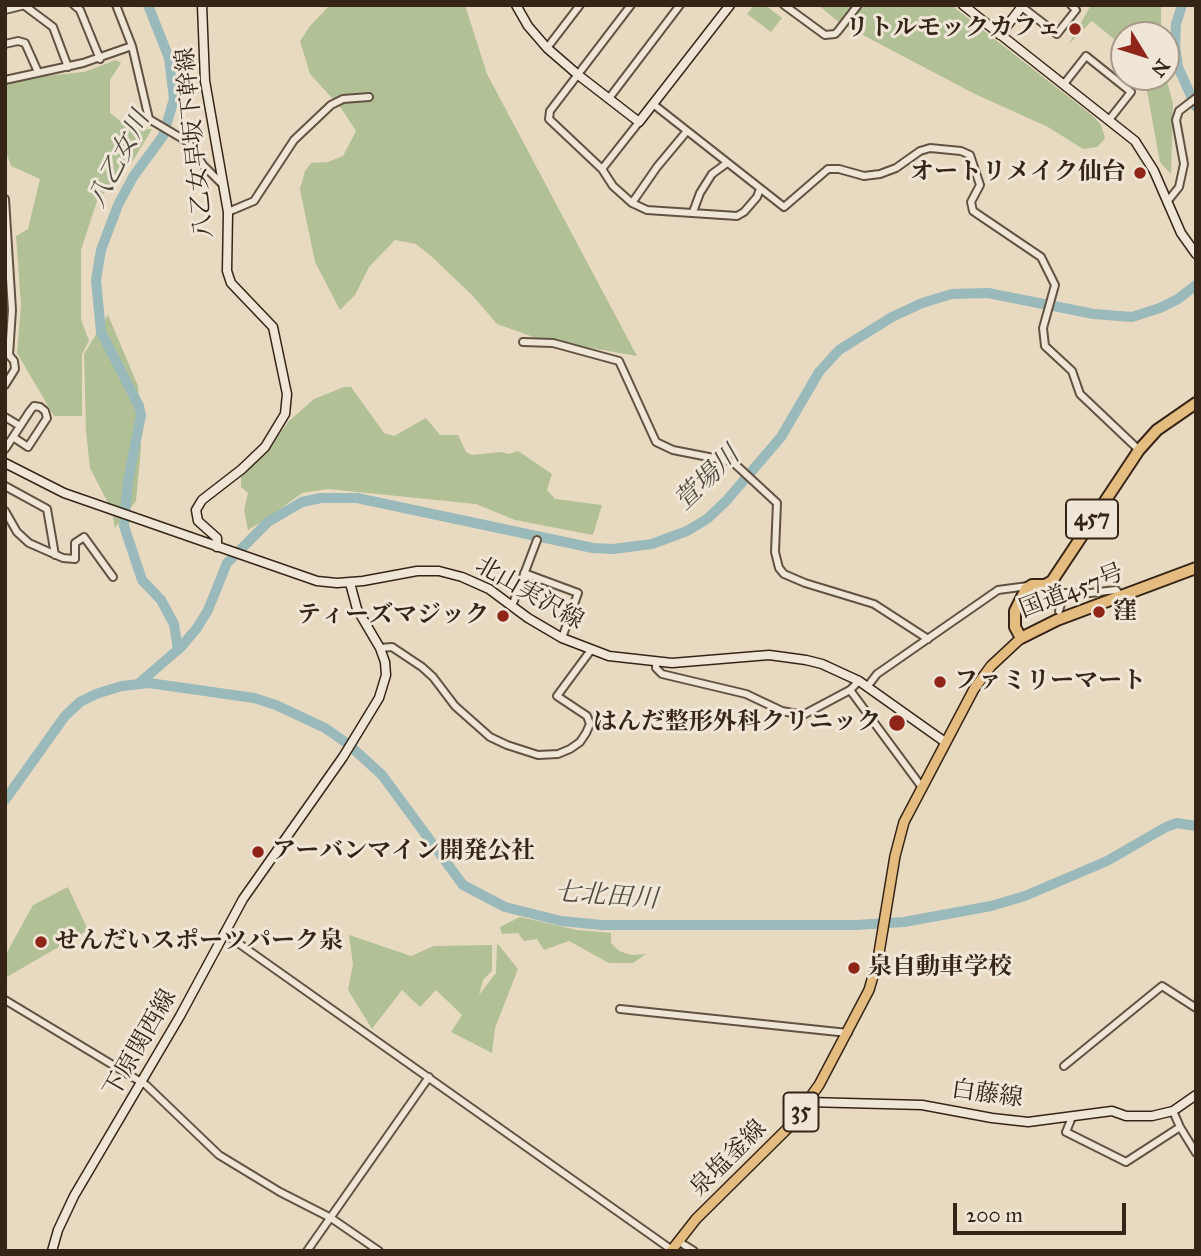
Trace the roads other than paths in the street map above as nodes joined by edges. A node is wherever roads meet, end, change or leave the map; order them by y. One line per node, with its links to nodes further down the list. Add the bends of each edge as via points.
1 (25, 5): 16 (street); 22 (street, via 52,27)
2 (74, 5): 21 (street)
3 (116, 5): 19 (street)
4 (202, 5): 36 (street, 八乙女早坂下幹線, via 205,81)
5 (516, 5): 20 (street)
6 (580, 5): 20 (street)
7 (631, 5): 24 (street)
8 (680, 5): 28 (street)
9 (718, 5): 15 (street)
10 (858, 5): 14 (street, via 835,34 825,35)
11 (963, 5): 17 (street)
12 (1071, 5): 13 (street, via 1076,10 1057,34)
13 (1023, 6): 17 (street)
14 (789, 7)
15 (728, 8): 30 (street)
16 (5, 9)
17 (1000, 35): 26 (street)
18 (5, 44): 23 (street, via 25,43)
19 (132, 46): 21 (street); 36 (street, via 146,111 153,122 188,142)
20 (547, 48): 24 (street)
21 (100, 59): 22 (street)
22 (68, 67): 23 (street)
23 (38, 72): 25 (street)
24 (577, 74): 28 (street); 35 (street, via 550,111 550,119)
25 (5, 80)
26 (1063, 85): 31 (street); 31 (street, via 1086,56 1131,92)
27 (369, 97): 41 (street, via 331,105 294,140 254,201)
28 (610, 97): 32 (street)
29 (1196, 98): 39 (street, via 1179,111 1176,125 1184,164 1179,187)
30 (653, 104): 32 (street); 33 (street)
31 (1109, 120): 39 (street, via 1141,149)
32 (639, 122): 35 (street)
33 (687, 131): 34 (street); 40 (street)
34 (727, 163): 37 (street); 42 (street, via 712,174)
35 (602, 169): 40 (street)
36 (223, 185): 41 (street, 八乙女早坂下幹線)
37 (760, 189): 42 (street, via 737,216); 55 (street, via 784,207 828,169 864,176 880,174 930,148 971,155 980,185 971,207 1041,257 1055,285 1043,328 1045,346 1072,371 1080,394)
38 (5, 199): 43 (street)
39 (1167, 202): 44 (street)
40 (632, 203): 42 (street, via 653,211)
41 (228, 212): 60 (street, 八乙女早坂下幹線, via 226,262 231,284 273,327 287,405 265,446 196,510 198,521 217,538)
42 (693, 212)
43 (7, 252): 46 (street)
44 (1196, 254)
45 (5, 306): 46 (street)
46 (12, 310): 48 (street)
47 (523, 342): 74 (street, via 553,343 619,361 656,442 729,461 776,503 779,569 805,583 874,604)
48 (7, 345): 49 (street, via 15,369)
49 (6, 382)
50 (1196, 403): 55 (highway, 国道457号 / 457, via 1157,430)
51 (5, 418): 52 (street)
52 (20, 426): 53 (street); 53 (street, via 34,406 45,411 47,418 28,447)
53 (13, 437): 54 (street)
54 (5, 449)
55 (1139, 450): 66 (highway, 国道457号 / 457, via 1055,577)
56 (5, 463): 60 (street, 北山実沢線, via 64,493)
57 (5, 486): 61 (street, via 47,509)
58 (5, 511): 61 (street, via 29,543)
59 (537, 540): 63 (street)
60 (219, 548): 65 (street, 北山実沢線, via 317,581)
61 (55, 555): 64 (street, via 75,559 75,543 84,537)
62 (1196, 568): 69 (highway, 国道457号)
63 (524, 573): 70 (street); 72 (street, via 578,593)
64 (113, 576)
65 (350, 583): 70 (street, 北山実沢線, via 439,571 470,580); 75 (street, via 356,609)
66 (1045, 585): 67 (highway, 国道457号); 68 (street)
67 (1029, 586): 73 (highway, 国道457号, via 1014,616); 74 (street, via 998,590)
68 (1064, 593): 69 (street, via 1111,589); 71 (street)
69 (1121, 596): 73 (highway, 国道457号)
70 (512, 606): 72 (street, 北山実沢線)
71 (1059, 611)
72 (562, 638): 76 (street, 北山実沢線)
73 (1021, 638): 80 (main road, 35, via 981,677)
74 (928, 639): 78 (street)
75 (380, 648): 76 (street, via 392,648 422,667 455,706 490,737 538,755 570,750 586,733 587,716 557,696); 82 (street, 下原関西線, via 385,662 383,686 362,725)
76 (590, 650): 77 (street, 北山実沢線)
77 (656, 663): 78 (street, 北山実沢線, via 787,656 822,664); 79 (street, via 662,674 746,694 782,711 803,715)
78 (863, 684): 79 (street); 80 (street, 北山実沢線)
79 (849, 690): 81 (street)
80 (945, 742): 81 (main road, 35)
81 (921, 786): 86 (main road, 泉塩釜線 / 35, via 904,822 869,990)
82 (224, 933): 88 (street); 89 (street, 下原関西線)
83 (5, 1000): 89 (street)
84 (1196, 1008): 87 (street, via 1162,986)
85 (620, 1009): 86 (street)
86 (848, 1033): 91 (main road, 泉塩釜線 / 35)
87 (1064, 1066)
88 (429, 1077): 96 (street); 98 (street)
89 (141, 1082): 96 (street, via 219,1155); 99 (street, 下原関西線, via 74,1196)
90 (1196, 1095): 92 (street, 白藤線)
91 (808, 1102): 93 (street, 白藤線, via 922,1105 1018,1122); 97 (main road, 泉塩釜線 / 35)
92 (1173, 1111): 93 (street, 白藤線, via 1139,1117 1112,1111); 94 (street)
93 (1072, 1117): 94 (street, via 1066,1132 1126,1162)
94 (1180, 1127): 95 (street)
95 (1196, 1153)
96 (331, 1218): 100 (street); 101 (street)
97 (678, 1241): 98 (main road, 泉塩釜線 / 35); 102 (street)
98 (672, 1250)
99 (52, 1251)
100 (307, 1251)
101 (379, 1251)
102 (694, 1251)

